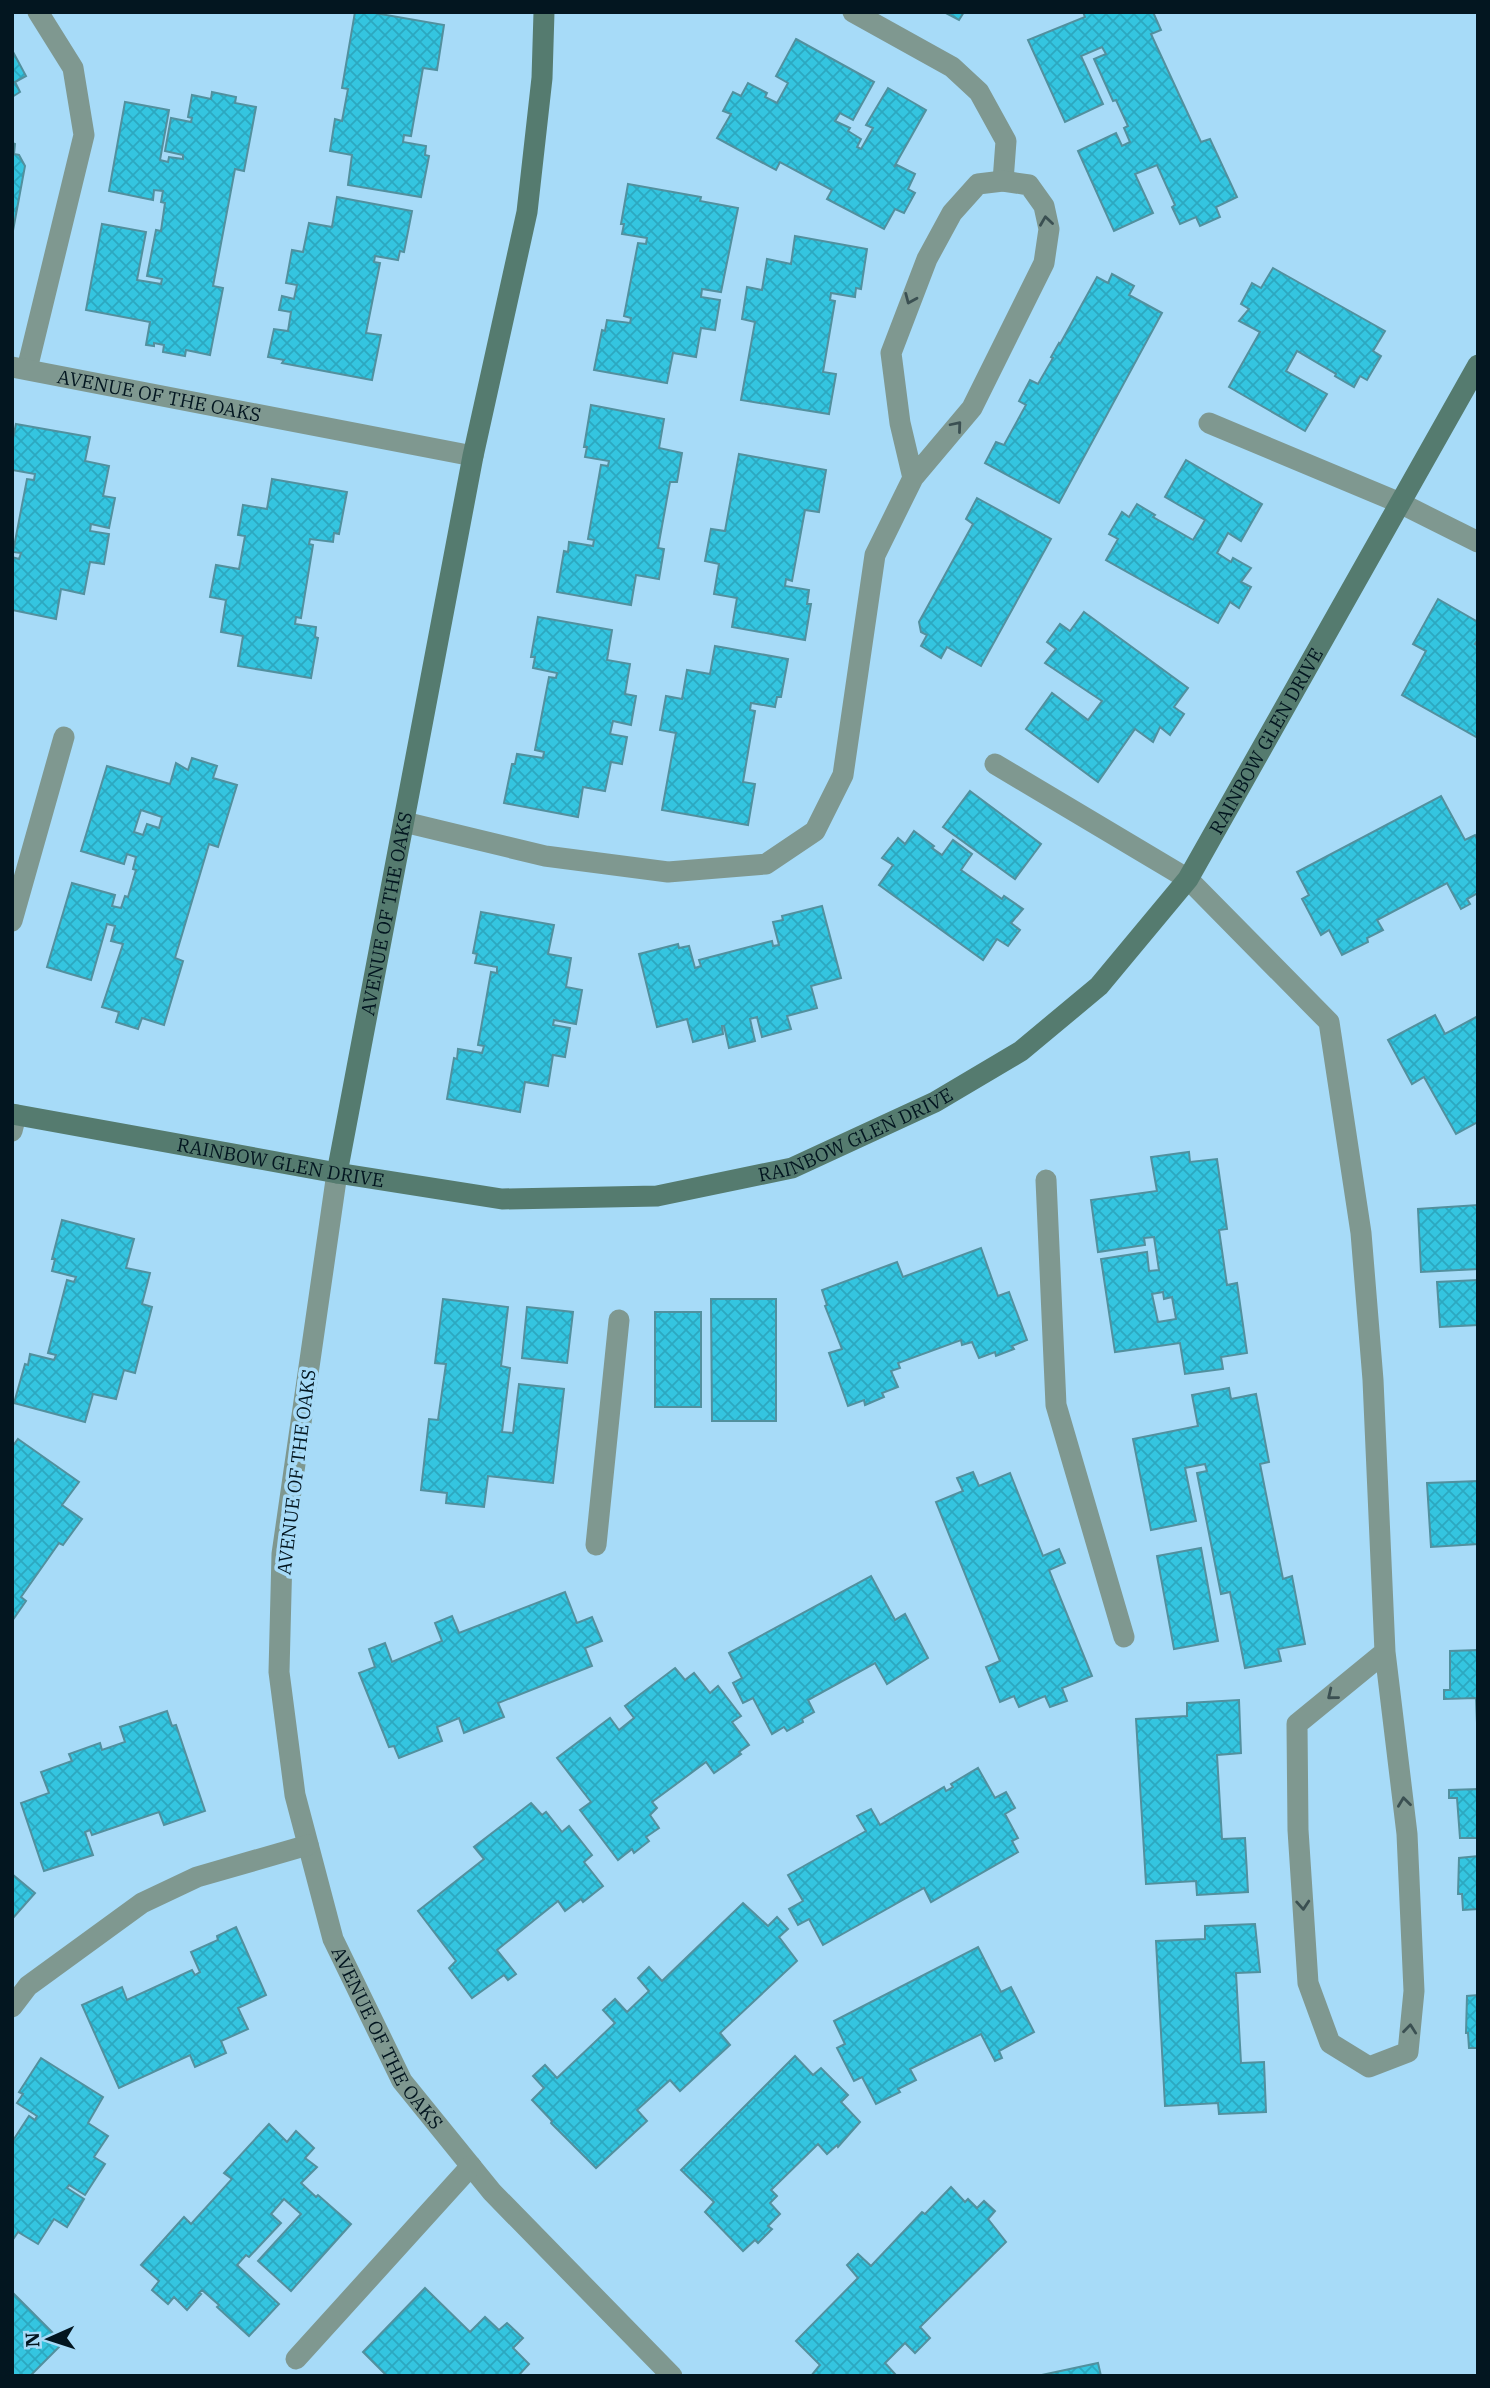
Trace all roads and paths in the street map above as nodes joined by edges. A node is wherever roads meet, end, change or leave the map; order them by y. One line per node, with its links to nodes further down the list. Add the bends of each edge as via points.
1 (38, 12): 6 (street, via 73,68 84,135)
2 (544, 12): 8 (street, AVENUE OF THE OAKS, via 542,78 527,212)
3 (853, 12): 4 (street, via 952,67 979,92 1006,141)
4 (1003, 181): 9 (street, one-way to 9, via 978,184 952,213 927,259 891,353); 9 (street, one-way to 4, via 972,408 1044,263 1049,229 1044,205 1029,185)
5 (1478, 365): 10 (street, RAINBOW GLEN DRIVE)
6 (19, 368): 8 (street, AVENUE OF THE OAKS)
7 (1209, 423): 10 (street)
8 (473, 456): 14 (street, AVENUE OF THE OAKS)
9 (913, 478): 14 (street, via 874,555 843,775 815,831 766,864 668,872 545,856)
10 (1400, 503): 11 (street); 15 (street, RAINBOW GLEN DRIVE)
11 (1478, 542)
12 (64, 737): 16 (street)
13 (995, 764): 15 (street)
14 (404, 822): 18 (street, AVENUE OF THE OAKS)
15 (1188, 879): 18 (street, RAINBOW GLEN DRIVE, via 1099,986 1021,1051 935,1102 792,1168 657,1196 502,1199); 23 (street, via 1329,1022 1361,1233 1373,1380)
16 (12, 920)
17 (13, 1120): 18 (street, RAINBOW GLEN DRIVE)
18 (337, 1174): 24 (street, AVENUE OF THE OAKS, via 282,1554 279,1672 295,1795)
19 (1046, 1180): 22 (street, via 1056,1405)
20 (619, 1320): 21 (street)
21 (596, 1545)
22 (1124, 1637)
23 (1385, 1652): 23 (street, one-way to 23, via 1297,1724 1308,1983 1330,2043 1369,2067 1408,2052 1414,1991 1408,1834)
24 (308, 1845): 25 (street, via 197,1877 142,1903 28,1986); 26 (street, AVENUE OF THE OAKS, via 333,1939 402,2081)
25 (12, 2007)
26 (471, 2166): 27 (street); 28 (street, AVENUE OF THE OAKS)
27 (296, 2359)
28 (672, 2376)

